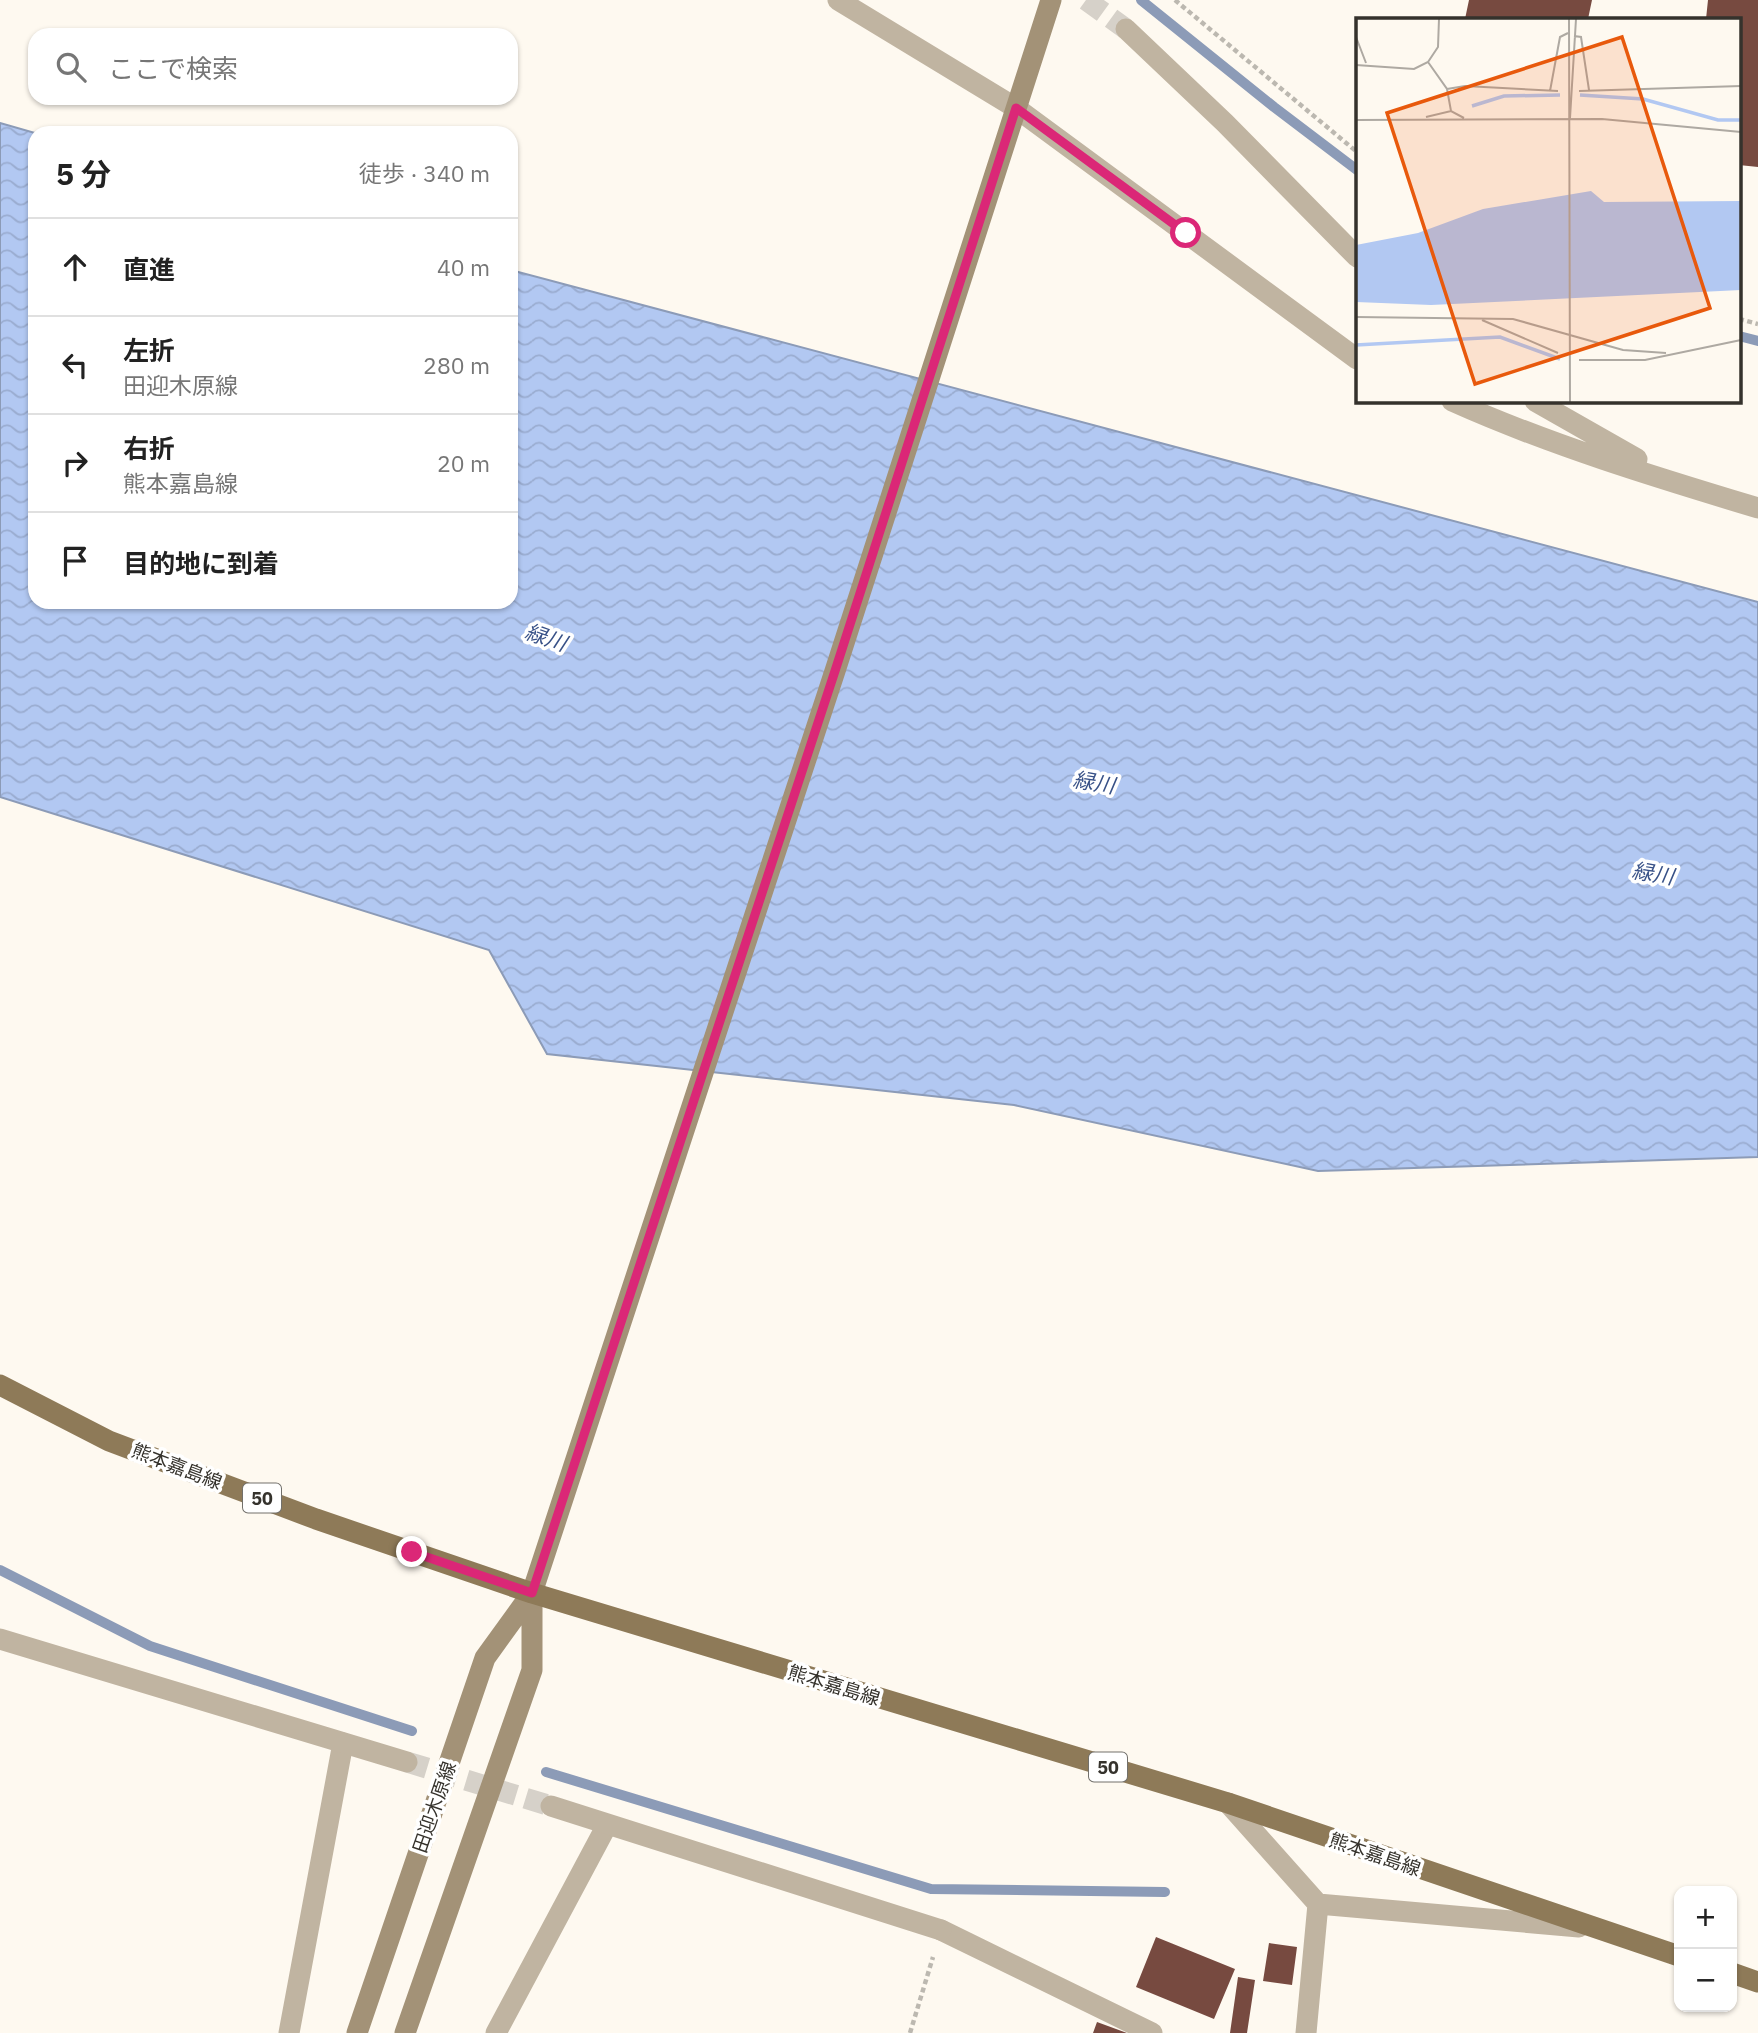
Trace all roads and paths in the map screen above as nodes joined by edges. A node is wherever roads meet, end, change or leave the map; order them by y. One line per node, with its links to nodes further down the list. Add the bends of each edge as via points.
1 (838, 0): 5 (street)
2 (1051, 0): 5 (main road, 田迎木原線)
3 (1175, 0): 6 (path)
4 (1126, 29): 7 (street)
5 (1016, 108): 10 (street); 16 (main road, 田迎木原線)
6 (1356, 151)
7 (1356, 256)
8 (1740, 319): 9 (path)
9 (1758, 324)
10 (1356, 358)
11 (1454, 402): 13 (street)
12 (1537, 402): 13 (street)
13 (1684, 486): 14 (street)
14 (1758, 508)
15 (0, 1385): 16 (main road, 熊本嘉島線 / 50, via 109,1441)
16 (532, 1593): 20 (main road, 熊本嘉島線 / 50); 30 (main road, 田迎木原線, via 485,1658); 31 (main road, 田迎木原線, via 532,1670)
17 (0, 1639): 18 (street)
18 (343, 1743): 19 (street); 29 (street)
19 (407, 1762)
20 (1228, 1803): 23 (street); 24 (main road, 熊本嘉島線 / 50)
21 (551, 1806): 22 (street)
22 (607, 1825): 25 (street); 32 (street)
23 (1318, 1904): 24 (street); 35 (street)
24 (1591, 1928): 26 (main road, 熊本嘉島線 / 50)
25 (941, 1930): 33 (path); 34 (street)
26 (1674, 1954)
27 (1737, 1975): 28 (main road)
28 (1758, 1982)
29 (289, 2033)
30 (357, 2033)
31 (405, 2033)
32 (496, 2033)
33 (910, 2033)
34 (1152, 2033)
35 (1306, 2033)

